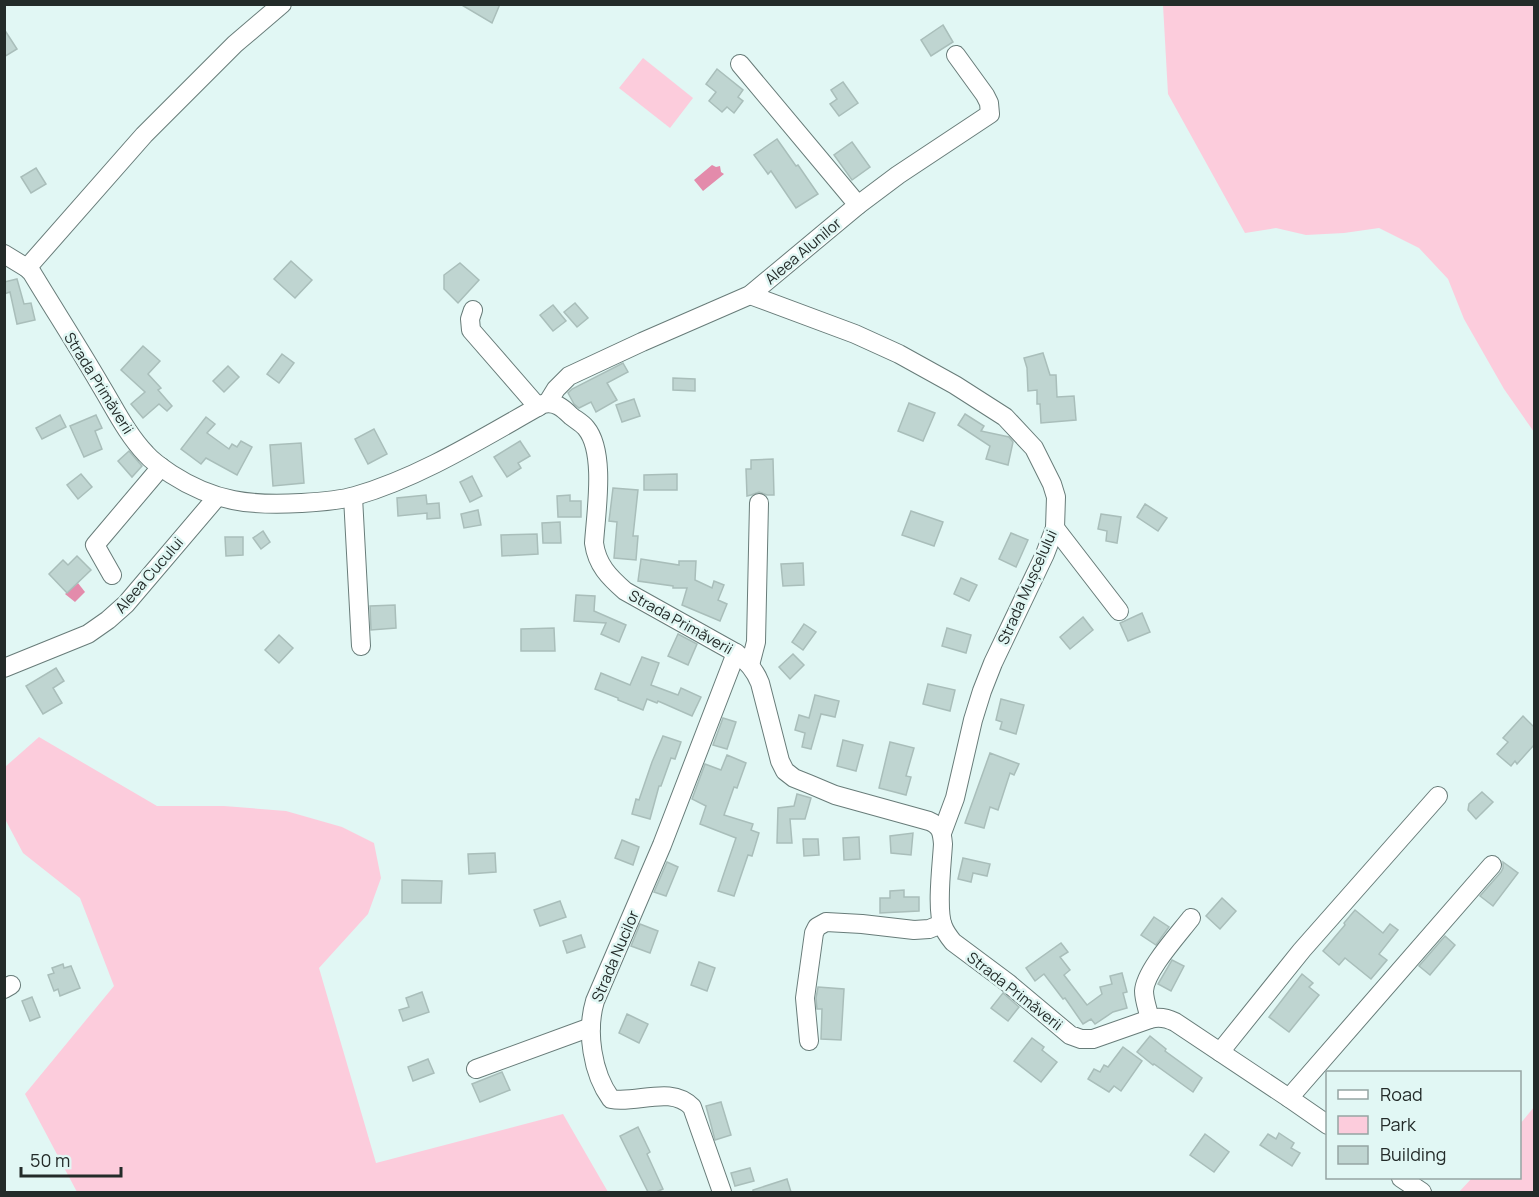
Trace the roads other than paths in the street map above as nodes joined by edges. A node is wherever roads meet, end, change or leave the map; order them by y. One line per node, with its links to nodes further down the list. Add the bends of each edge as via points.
1 (282, 4): 6 (street, via 235,44 144,135)
2 (956, 55): 4 (street, Aleea Alunilor, via 985,95 990,114)
3 (740, 64): 4 (street)
4 (858, 205): 7 (street, Aleea Alunilor)
5 (4, 254): 6 (street, Strada Primăverii)
6 (27, 268): 10 (street, Strada Primăverii, via 126,430)
7 (750, 295): 9 (street, Aleea Alunilor, via 569,376); 14 (street, Strada Mușcelului, via 899,354 1005,417 1034,448 1047,472 1056,497)
8 (473, 310): 9 (street, via 471,330)
9 (543, 405): 12 (street, Strada Primăverii, via 391,484); 18 (street, Strada Primăverii, via 558,405 586,428 596,448 594,543 602,568 625,591)
10 (161, 467): 11 (street, Strada Primăverii); 15 (street, via 95,545)
11 (217, 497): 12 (street, Strada Primăverii, via 281,504); 19 (street, Aleea Cucului, via 108,620 88,634)
12 (353, 497): 17 (street)
13 (759, 503): 18 (street, Strada Nucilor, via 756,642)
14 (1055, 528): 16 (street); 21 (street, Strada Mușcelului, via 982,691 955,798)
15 (111, 575)
16 (1119, 611)
17 (361, 645)
18 (743, 659): 21 (street, via 760,683 785,771 834,795 929,821); 26 (street, Strada Nucilor, via 595,1001)
19 (4, 668)
20 (1438, 796): 28 (street, via 1302,950)
21 (942, 833): 24 (street)
22 (1492, 866): 30 (street)
23 (1191, 918): 25 (street, via 1146,981 1145,1002)
24 (942, 924): 25 (street, Strada Primăverii, via 953,942 1070,1035 1093,1039); 27 (street, via 914,930 826,922 817,927 805,998)
25 (1150, 1019): 28 (street, via 1171,1020)
26 (591, 1027): 29 (street); 33 (street, Strada Nucilor, via 597,1067 611,1099 669,1096 692,1107)
27 (809, 1041)
28 (1220, 1052): 30 (street)
29 (476, 1070)
30 (1289, 1098): 31 (street)
31 (1326, 1124)
32 (1402, 1179): 34 (street)
33 (722, 1192)
34 (1422, 1192)

